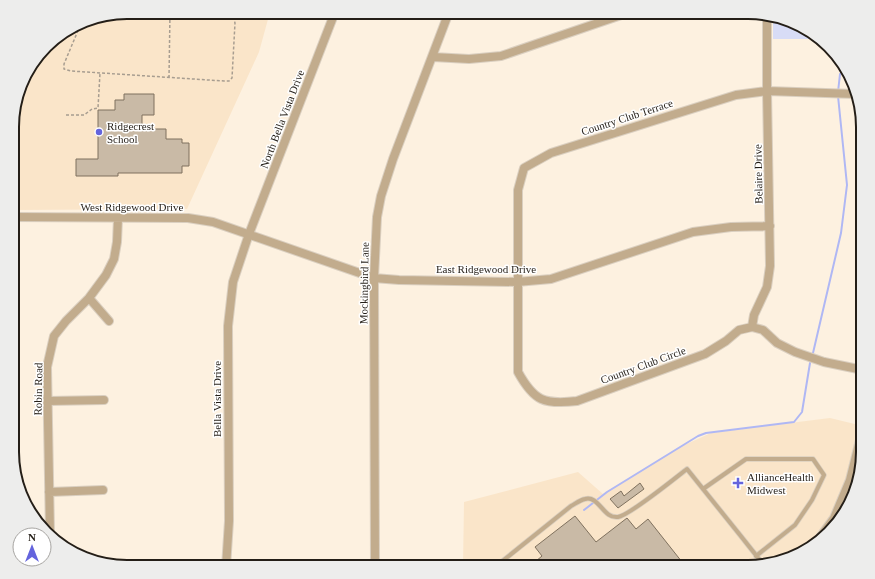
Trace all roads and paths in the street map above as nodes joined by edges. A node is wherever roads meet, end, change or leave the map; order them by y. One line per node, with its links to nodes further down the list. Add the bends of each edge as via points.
1 (170, 19): 10 (path)
2 (234, 19): 10 (path, via 235,37 230,80 224,82)
3 (332, 19): 17 (street, North Bella Vista Drive)
4 (447, 19): 8 (street, Mockingbird Lane)
5 (609, 19): 8 (street, via 501,56 470,59)
6 (767, 21): 11 (street, Belaire Drive)
7 (78, 31): 9 (path, via 64,69)
8 (433, 57): 18 (street, Mockingbird Lane, via 381,196 377,218)
9 (100, 73): 10 (path); 13 (path, via 98,108 84,115)
10 (169, 78)
11 (767, 92): 12 (street, Country Club Terrace); 16 (street, Belaire Drive); 19 (street, Country Club Terrace, via 736,94 551,153 524,168 518,190)
12 (850, 94)
13 (66, 115)
14 (19, 217): 15 (street, West Ridgewood Drive)
15 (118, 218): 17 (street, West Ridgewood Drive, via 188,218 213,222); 20 (street, Robin Road, via 114,259)
16 (770, 226): 19 (street, East Ridgewood Drive, via 731,227 693,232 551,279); 22 (street, Belaire Drive, via 767,287 754,315)
17 (249, 234): 18 (street, East Ridgewood Drive); 34 (street, Bella Vista Drive, via 233,282 228,326 229,520)
18 (374, 278): 19 (street, East Ridgewood Drive); 35 (street, Mockingbird Lane)
19 (517, 282): 22 (street, Country Club Circle, via 518,372 534,396 549,402 577,401 705,354 739,330)
20 (89, 298): 21 (street); 25 (street, Robin Road, via 54,336 47,367)
21 (109, 321)
22 (752, 327): 23 (street, via 763,330 777,343 795,352 824,362)
23 (856, 369)
24 (104, 400): 25 (street)
25 (48, 401): 29 (street, Robin Road)
26 (851, 482): 30 (street)
27 (703, 489): 32 (lane); 32 (lane, via 746,459 813,460 824,475 812,500 795,525); 36 (lane, via 687,469 630,512 619,517 613,517 593,500 584,498)
28 (103, 490): 29 (street)
29 (48, 492): 31 (street, Robin Road)
30 (835, 515)
31 (50, 527)
32 (756, 556): 33 (lane)
33 (759, 559)
34 (226, 560)
35 (375, 560)
36 (504, 560)

